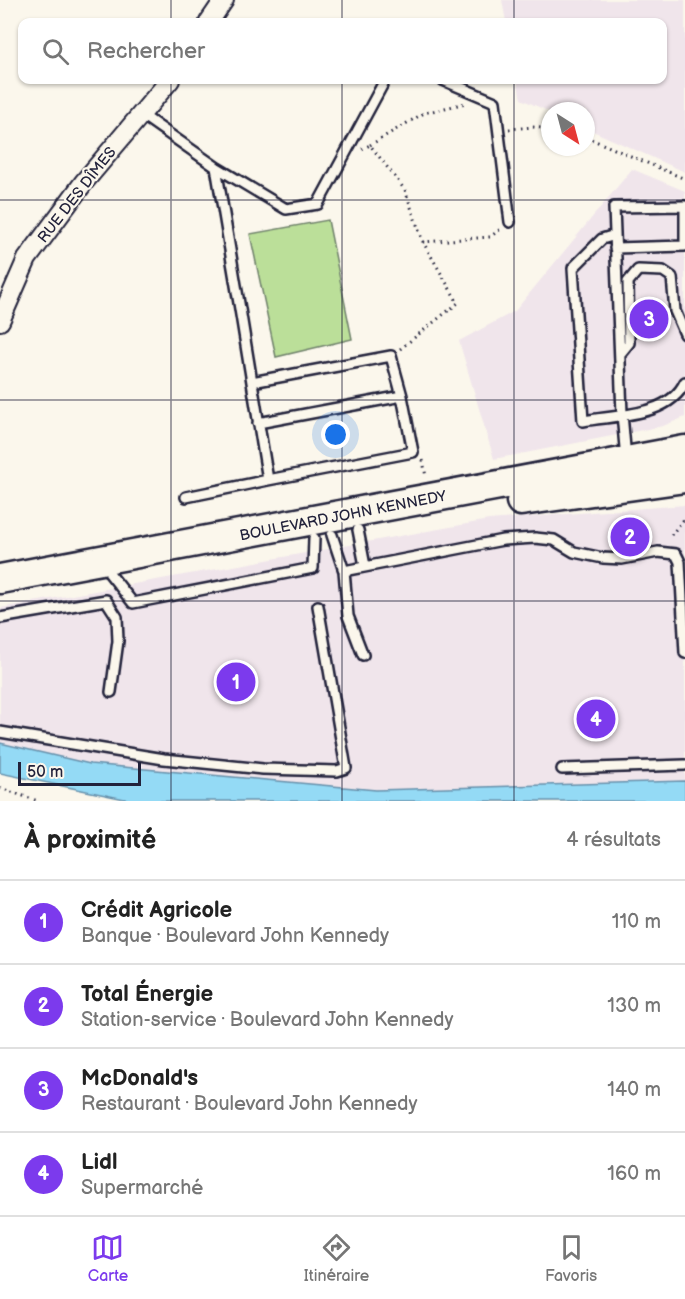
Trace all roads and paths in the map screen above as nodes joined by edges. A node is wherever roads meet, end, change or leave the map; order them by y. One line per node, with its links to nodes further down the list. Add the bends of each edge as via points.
1 (224, 0): 2 (street)
2 (212, 18)
3 (167, 84): 7 (street, RUE DES DÎMES)
4 (383, 84): 12 (lane)
5 (452, 84): 6 (lane)
6 (485, 98): 9 (lane, via 495,102); 11 (path, via 424,112)
7 (142, 115): 13 (lane); 22 (street, RUE DES DÎMES, via 84,182 27,259)
8 (541, 128): 9 (path)
9 (499, 130): 15 (lane)
10 (595, 141): 14 (path)
11 (370, 145): 12 (path); 19 (path, via 405,190)
12 (341, 161): 13 (lane, via 318,204 286,209)
13 (216, 167): 26 (lane)
14 (685, 179)
15 (510, 222): 19 (path, via 490,237)
16 (685, 223): 17 (lane, via 685,206 614,207); 18 (lane)
17 (615, 235): 21 (lane); 29 (lane, via 602,239 573,268 583,420)
18 (685, 241)
19 (423, 242): 25 (path, via 458,303)
20 (685, 246): 21 (lane)
21 (615, 248): 24 (lane)
22 (0, 321)
23 (685, 334): 24 (lane, via 675,311 672,277 663,271 638,270 628,282 629,343)
24 (620, 354): 29 (lane)
25 (391, 356): 26 (lane); 28 (lane)
26 (252, 382): 30 (lane)
27 (685, 382): 29 (lane, via 668,403)
28 (402, 396): 30 (lane); 32 (lane)
29 (622, 414): 33 (lane)
30 (258, 423): 36 (lane)
31 (685, 450): 33 (main road, BOULEVARD JOHN KENNEDY)
32 (413, 452): 36 (lane); 40 (path, via 423,457)
33 (627, 461): 40 (main road, BOULEVARD JOHN KENNEDY)
34 (685, 466): 38 (main road, BOULEVARD JOHN KENNEDY, via 609,478)
35 (685, 478): 37 (main road, BOULEVARD JOHN KENNEDY)
36 (268, 480): 39 (lane)
37 (652, 483): 38 (main road, BOULEVARD JOHN KENNEDY); 41 (main road)
38 (594, 489): 43 (main road, BOULEVARD JOHN KENNEDY)
39 (186, 497)
40 (430, 499): 47 (main road, BOULEVARD JOHN KENNEDY)
41 (685, 499)
42 (685, 518): 44 (path)
43 (335, 534): 45 (lane); 46 (lane); 48 (main road, BOULEVARD JOHN KENNEDY)
44 (671, 535)
45 (365, 566): 46 (lane); 51 (lane, via 504,540 535,538 554,540 574,552 603,558 676,554 680,562)
46 (344, 571): 52 (lane, via 348,616)
47 (0, 579)
48 (0, 594)
49 (318, 606): 54 (lane, via 345,768 263,769 164,759)
50 (0, 618): 53 (lane, via 106,600 117,617)
51 (685, 653)
52 (363, 655)
53 (111, 692)
54 (0, 732)
55 (685, 765): 56 (lane)
56 (562, 769)
57 (0, 788): 58 (path)
58 (38, 801)

